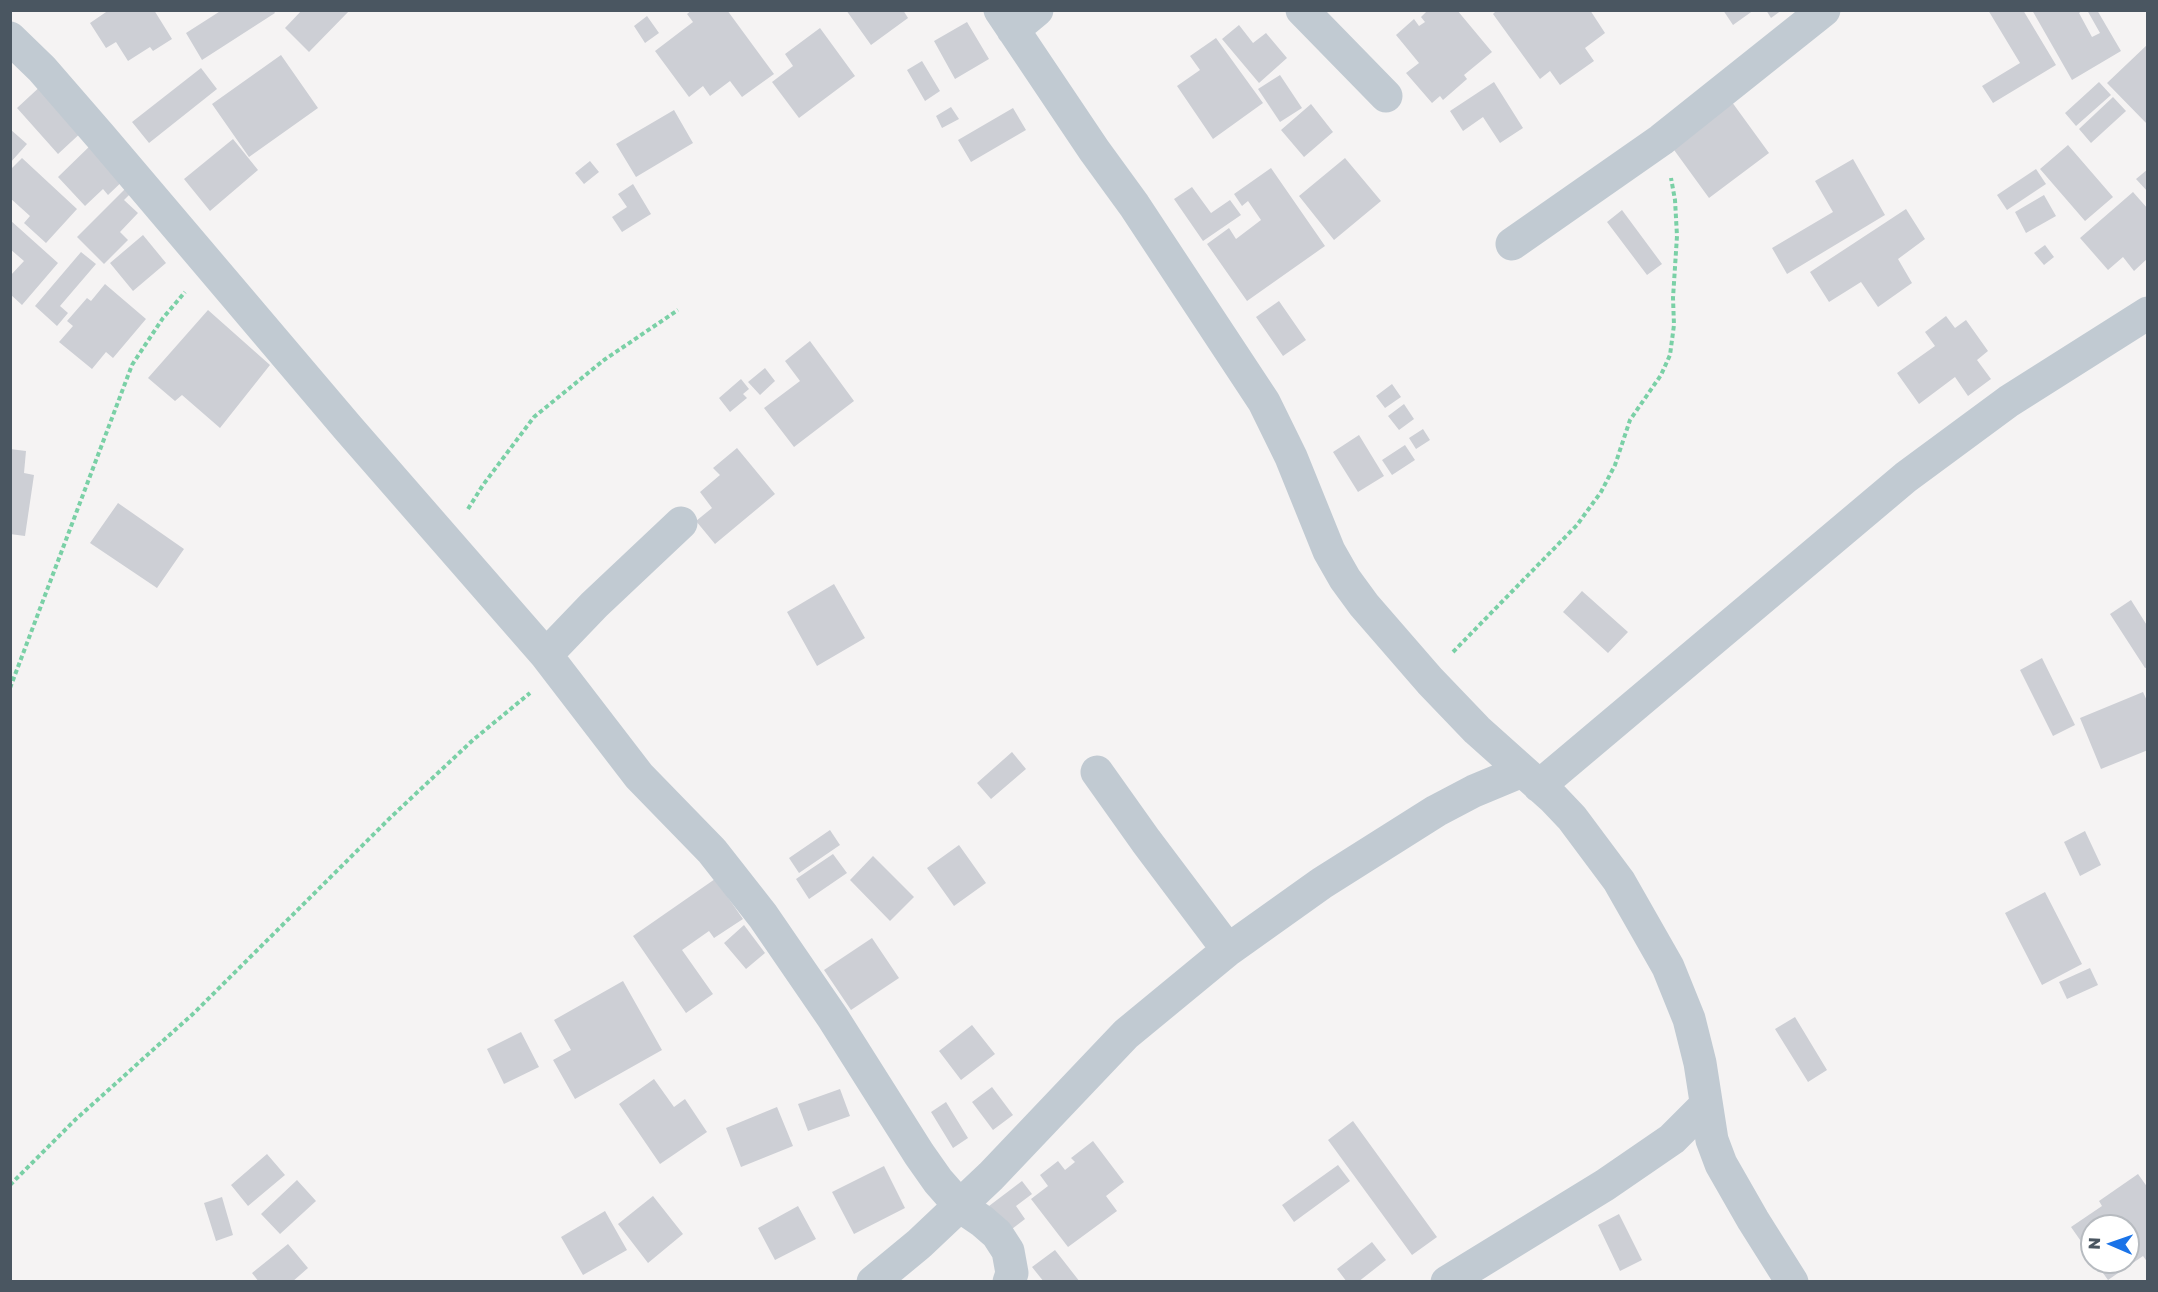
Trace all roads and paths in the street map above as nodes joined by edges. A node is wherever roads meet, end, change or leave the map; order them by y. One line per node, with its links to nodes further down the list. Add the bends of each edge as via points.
1 (1302, 10): 5 (street)
2 (1824, 10): 6 (street)
3 (1017, 17): 14 (street, via 1094,150 1264,402 1345,579)
4 (10, 38): 8 (street, via 42,69)
5 (1386, 96)
6 (1661, 140): 7 (street); 14 (path, via 1673,189 1677,236 1670,355 1630,420 1616,465 1577,525)
7 (1512, 244)
8 (209, 264): 12 (street); 15 (path, via 163,318 132,365)
9 (678, 310): 12 (path, via 604,360 534,417 483,485)
10 (2148, 312): 17 (street, via 2009,401 1906,477)
11 (681, 523): 13 (street, via 594,605)
12 (447, 543): 13 (street)
13 (552, 663): 20 (path, via 194,1013 75,1120); 21 (street, via 639,776 712,851 763,916 919,1154)
14 (1430, 681): 17 (street)
15 (10, 688)
16 (1097, 772): 18 (street)
17 (1531, 778): 18 (street, via 1474,791 1426,818); 19 (street, via 1572,818 1619,881 1668,967 1689,1019)
18 (1228, 950): 21 (street, via 1113,1046)
19 (1705, 1106): 24 (street, via 1672,1139 1605,1185); 25 (street, via 1721,1164)
20 (10, 1185)
21 (960, 1206): 22 (street); 23 (street, via 997,1234 1008,1251)
22 (873, 1281)
23 (1009, 1281)
24 (1447, 1281)
25 (1792, 1281)

